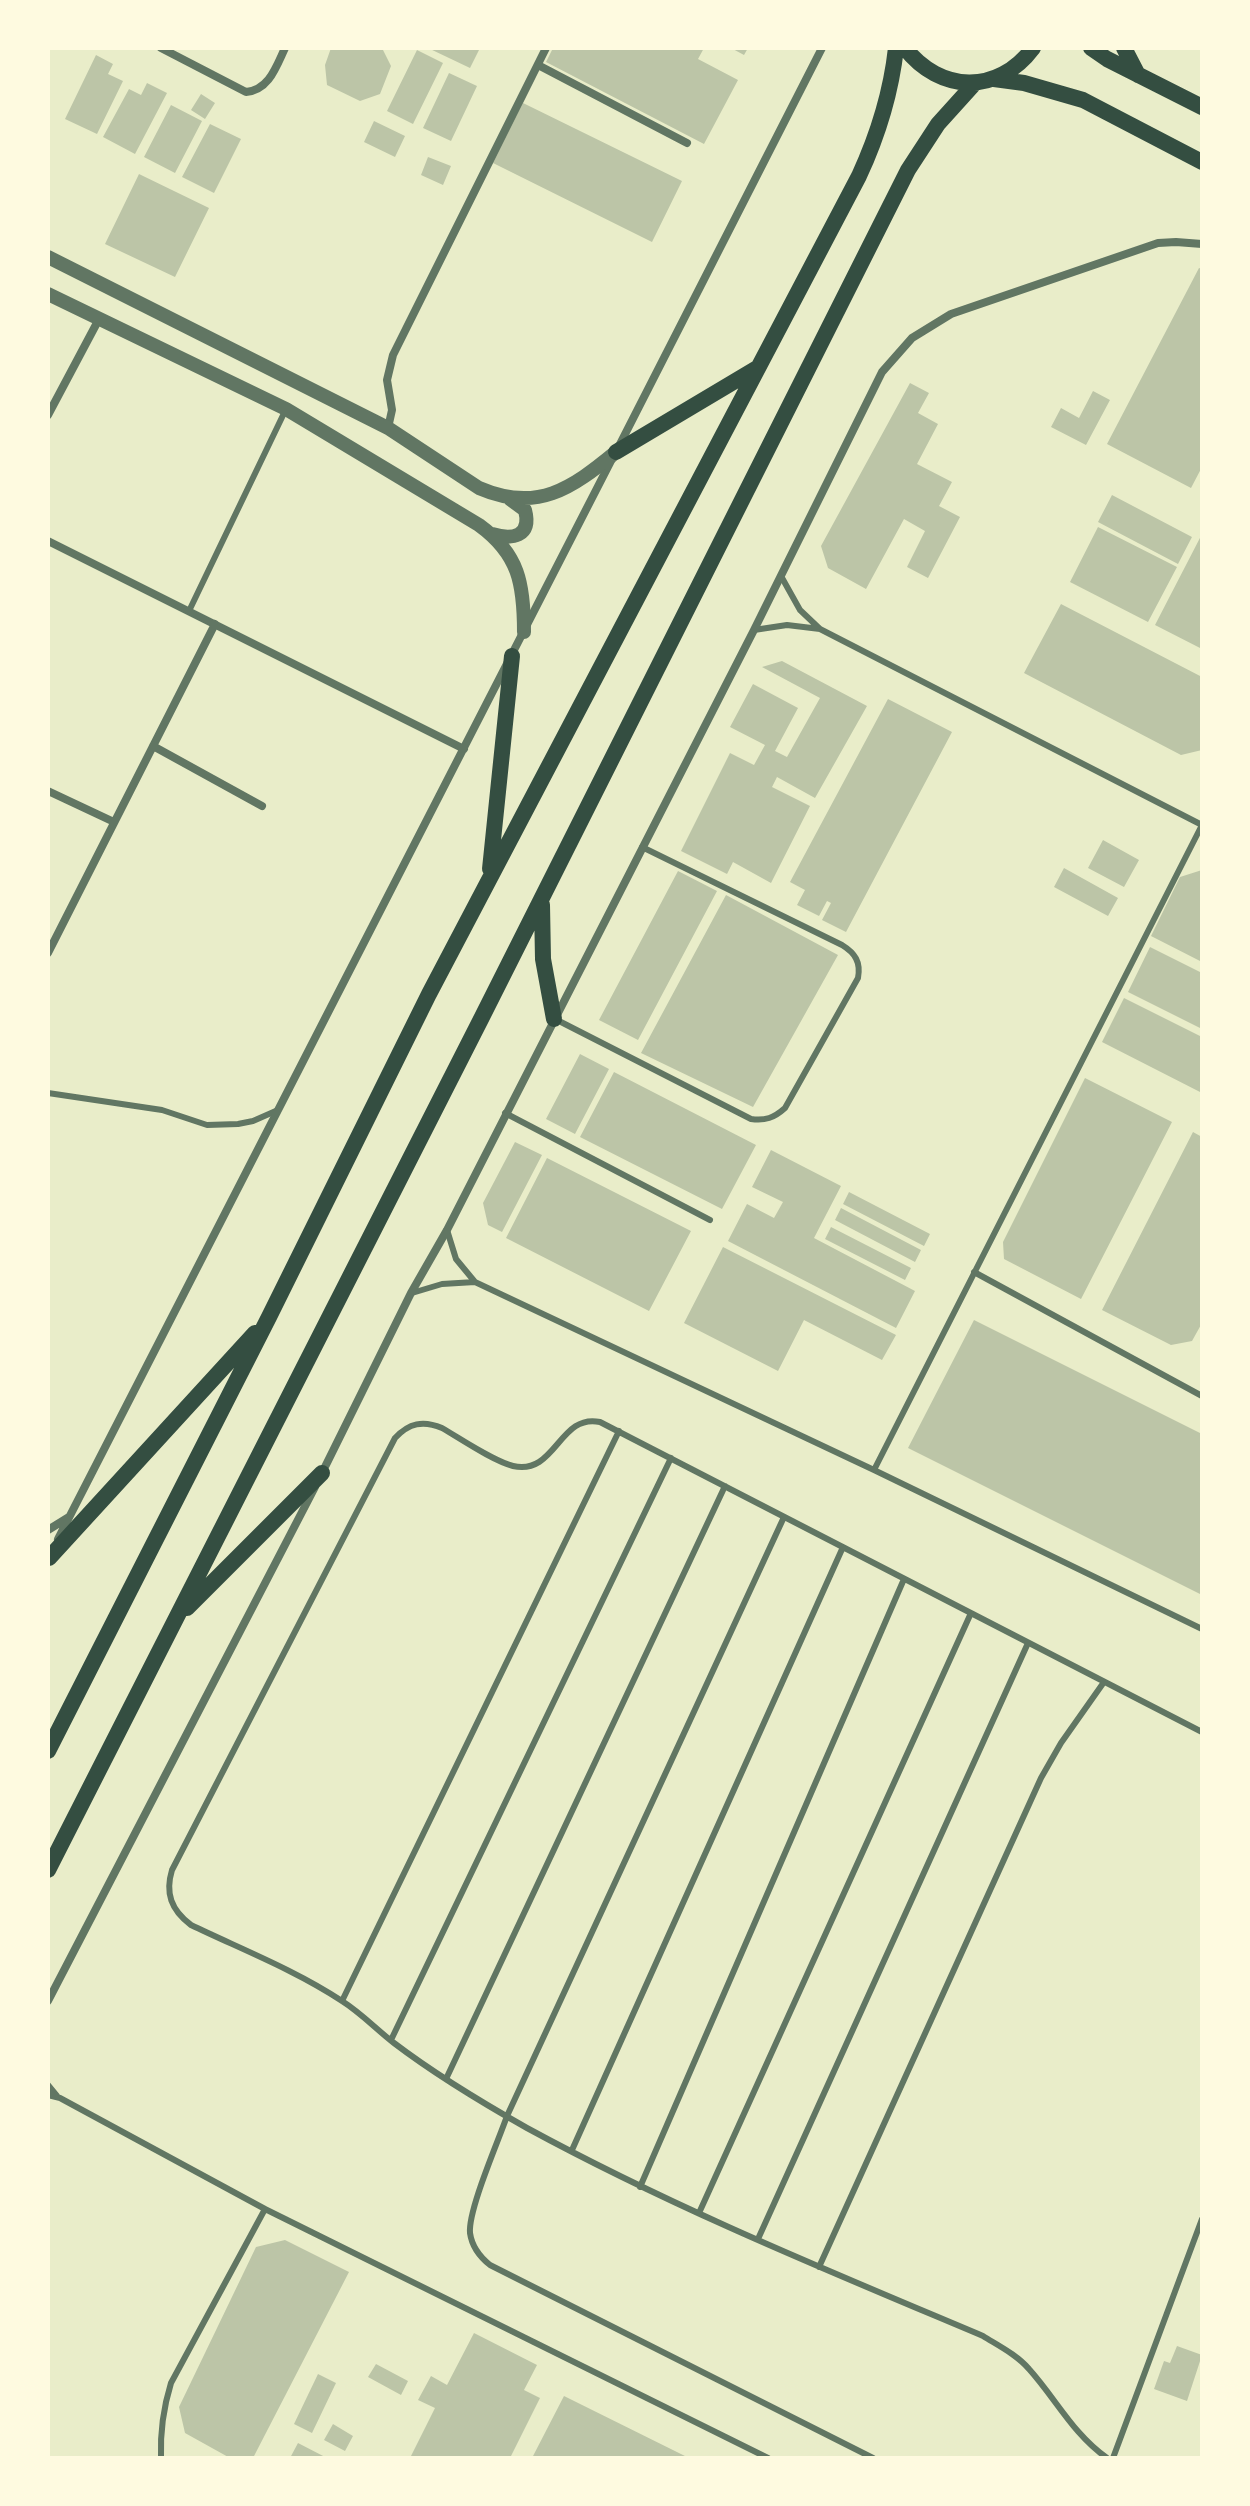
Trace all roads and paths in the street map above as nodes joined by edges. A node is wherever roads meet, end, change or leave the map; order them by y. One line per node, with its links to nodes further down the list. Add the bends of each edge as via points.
1 (161, 48): 2 (street, via 246,92 263,86)
2 (285, 48)
3 (546, 48): 10 (street)
4 (822, 48): 25 (street)
5 (896, 48): 21 (main road, via 871,150)
6 (905, 48): 13 (main road, via 929,71)
7 (1033, 48): 12 (main road)
8 (1091, 48): 11 (main road)
9 (1124, 48): 11 (main road)
10 (538, 65): 15 (street); 24 (street, via 393,355 387,380 392,410)
11 (1138, 75): 14 (main road)
12 (994, 79): 13 (main road); 16 (main road, via 1083,100)
13 (975, 83): 44 (main road, via 938,124 908,170)
14 (1202, 107)
15 (687, 143)
16 (1202, 162)
17 (1202, 244): 29 (street, via 1158,243 951,314 912,338 882,372)
18 (48, 257): 24 (street)
19 (48, 294): 20 (street)
20 (99, 319): 22 (street); 23 (street)
21 (758, 367): 25 (main road); 43 (main road)
22 (286, 409): 27 (street); 30 (lane)
23 (48, 415)
24 (388, 428): 26 (street, via 479,488)
25 (616, 452): 26 (street, via 556,493); 34 (street)
26 (508, 498): 27 (street, via 525,510 526,524 512,538)
27 (491, 534): 34 (street, via 510,557 522,585)
28 (48, 541): 30 (street)
29 (781, 576): 32 (lane, via 800,610); 33 (street)
30 (189, 611): 31 (street)
31 (215, 624): 36 (street); 37 (street)
32 (820, 629): 33 (lane, via 787,625); 41 (lane)
33 (754, 630): 42 (street)
34 (524, 632): 35 (street)
35 (512, 656): 37 (street); 43 (main road)
36 (153, 746): 39 (street); 40 (street)
37 (464, 749): 48 (street)
38 (48, 791): 40 (street)
39 (262, 806)
40 (114, 822): 45 (street)
41 (1202, 825): 52 (lane)
42 (642, 847): 46 (street); 46 (lane, via 842,945 855,955 858,978 785,1108 770,1119 751,1119)
43 (489, 880): 55 (main road)
44 (542, 899): 46 (main road, via 543,959); 69 (main road)
45 (48, 953)
46 (554, 1019): 49 (street)
47 (48, 1093): 48 (lane, via 162,1110 207,1125 238,1124)
48 (281, 1108): 62 (street)
49 (505, 1113): 50 (lane); 51 (street)
50 (710, 1220)
51 (447, 1230): 53 (lane, via 456,1259); 54 (street)
52 (974, 1272): 56 (lane); 59 (lane)
53 (475, 1282): 54 (lane); 59 (lane)
54 (411, 1293): 60 (street)
55 (269, 1317): 66 (main road); 74 (main road)
56 (1202, 1396)
57 (619, 1431): 58 (lane); 77 (lane); 77 (lane, via 582,1421 544,1460 520,1467 432,1424 402,1430 172,1870 171,1901 191,1925)
58 (671, 1458): 61 (lane); 78 (lane)
59 (874, 1470): 70 (lane)
60 (322, 1473): 69 (main road); 76 (street)
61 (725, 1486): 63 (lane); 79 (lane)
62 (70, 1516): 64 (street); 66 (street)
63 (784, 1517): 65 (lane); 83 (lane)
64 (48, 1530)
65 (843, 1547): 67 (lane); 84 (lane)
66 (48, 1559)
67 (904, 1579): 68 (lane); 85 (lane)
68 (971, 1613): 71 (lane); 87 (lane)
69 (177, 1617): 75 (main road)
70 (1202, 1629)
71 (1028, 1643): 72 (lane); 89 (lane)
72 (1104, 1682): 73 (lane); 90 (lane, via 1041,1778)
73 (1202, 1732)
74 (48, 1751)
75 (48, 1870)
76 (48, 2001)
77 (342, 2001): 78 (lane)
78 (391, 2040): 79 (lane)
79 (446, 2079): 83 (lane)
80 (48, 2085): 82 (lane)
81 (48, 2095): 82 (lane)
82 (60, 2098): 86 (lane)
83 (507, 2116): 84 (lane); 93 (lane, via 471,2223 472,2242 483,2259)
84 (572, 2150): 85 (lane)
85 (640, 2187): 87 (lane)
86 (265, 2209): 91 (lane, via 171,2383 163,2408); 92 (lane)
87 (699, 2213): 89 (lane)
88 (1202, 2219): 94 (lane)
89 (758, 2239): 90 (lane)
90 (819, 2267): 94 (lane, via 1007,2350 1027,2367 1078,2434)
91 (161, 2458)
92 (768, 2458)
93 (873, 2458)
94 (1110, 2458)

